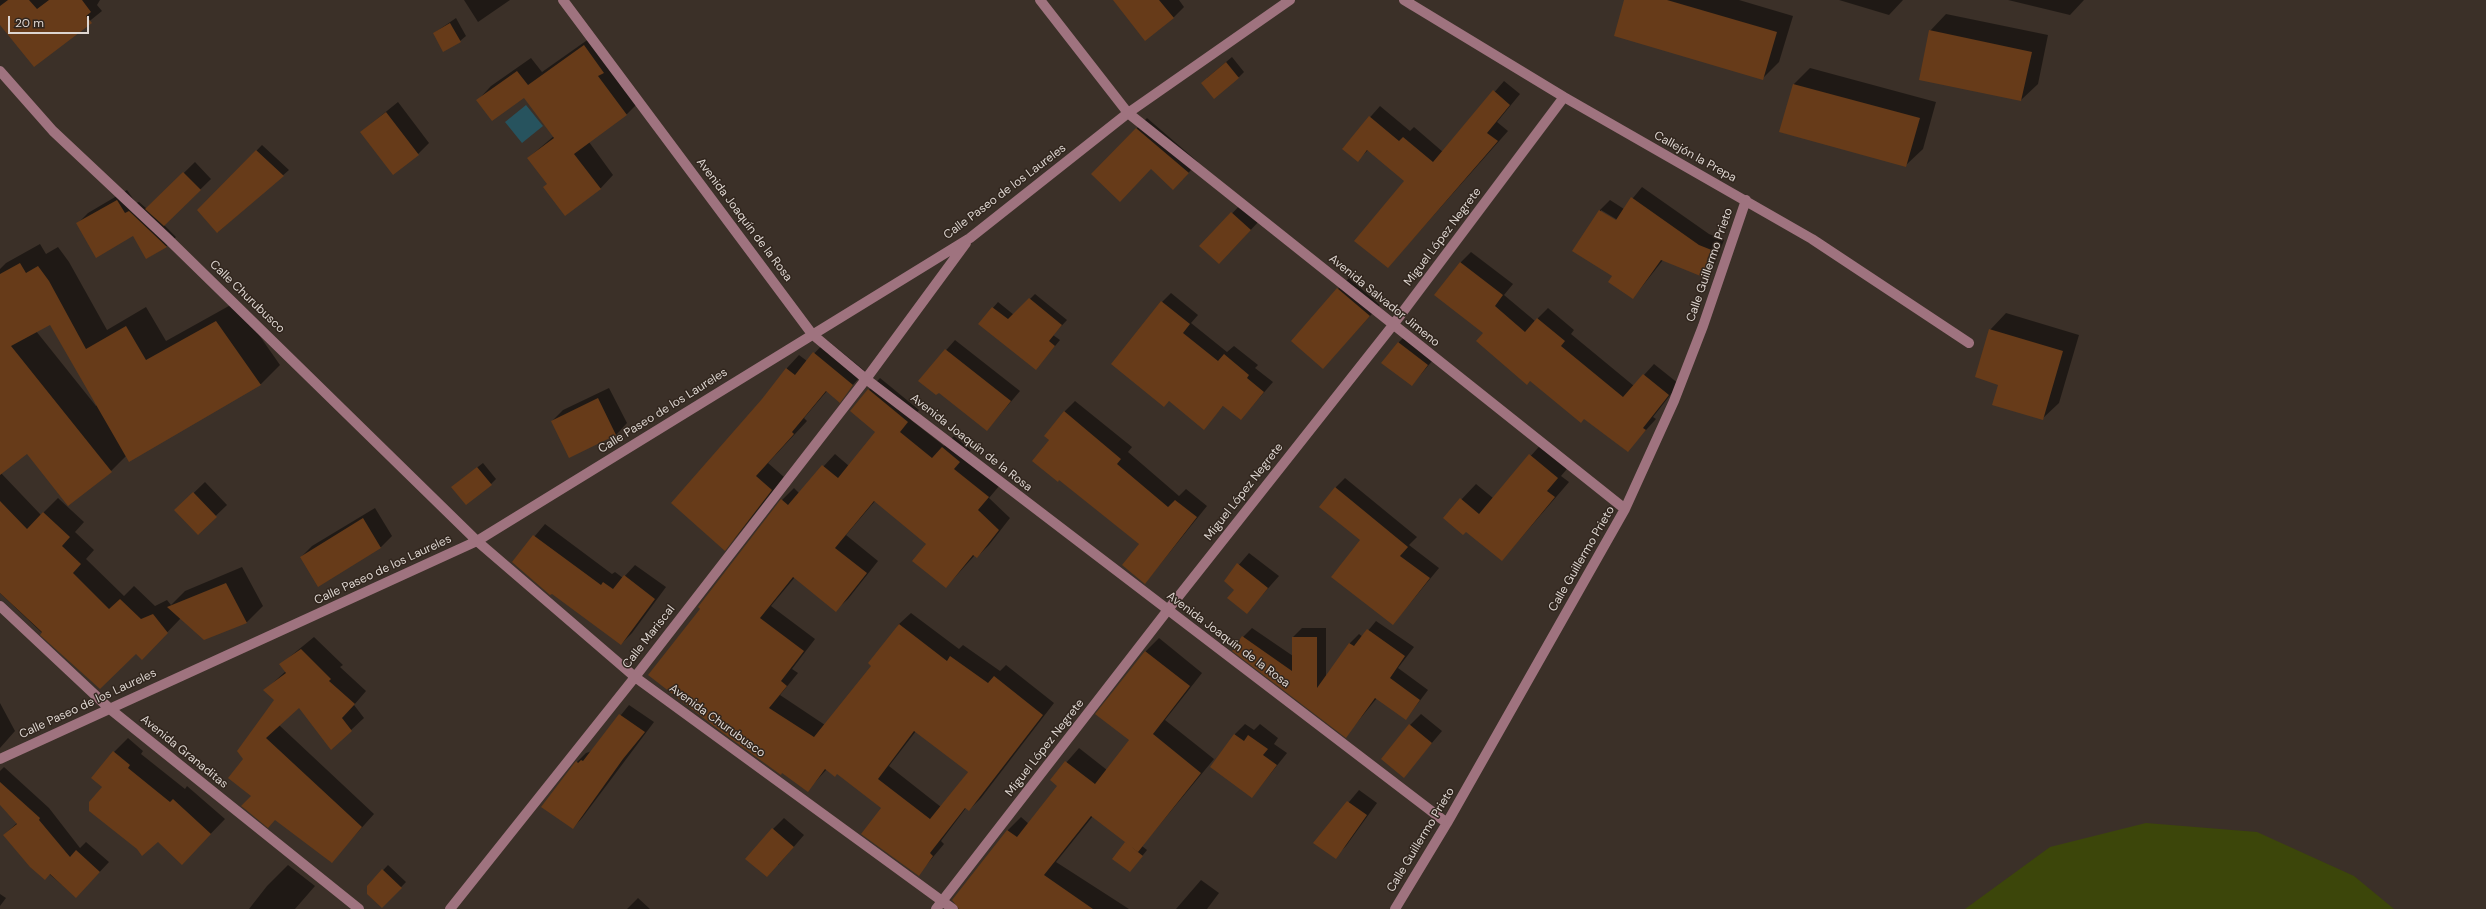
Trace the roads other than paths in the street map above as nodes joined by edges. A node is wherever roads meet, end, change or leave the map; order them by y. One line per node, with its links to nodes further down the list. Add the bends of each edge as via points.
1 (563, 0): 11 (street, Avenida Joaquín de la Rosa)
2 (1040, 0): 7 (street, Avenida Salvador Jimeno)
3 (1290, 0): 7 (street, Calle Paseo de los Laureles)
4 (1404, 0): 6 (street, Callejón la Prepa)
5 (0, 71): 15 (street, Calle Churubusco, via 53,131 168,239)
6 (1564, 98): 8 (street, Callejón la Prepa); 10 (street, Miguel López Negrete)
7 (1128, 113): 9 (street, Calle Paseo de los Laureles); 10 (street, Avenida Salvador Jimeno)
8 (1746, 200): 12 (street, Callejón la Prepa, via 1812,239); 14 (street, Calle Guillermo Prieto, via 1677,393)
9 (970, 238): 11 (street, Calle Paseo de los Laureles); 13 (street, Calle Mariscal)
10 (1393, 325): 14 (street, Avenida Salvador Jimeno); 17 (street, Miguel López Negrete)
11 (812, 334): 13 (street, Avenida Joaquín de la Rosa); 15 (street, Calle Paseo de los Laureles)
12 (1969, 343)
13 (866, 379): 17 (street, Avenida Joaquín de la Rosa); 18 (street, Calle Mariscal)
14 (1625, 509): 21 (street, Calle Guillermo Prieto)
15 (477, 541): 18 (street, Avenida Churubusco); 19 (street, Calle Paseo de los Laureles)
16 (0, 606): 19 (street, Avenida Granaditas)
17 (1167, 611): 21 (street, Avenida Joaquín de la Rosa); 22 (street, Miguel López Negrete)
18 (635, 677): 22 (street, Avenida Churubusco); 24 (street, Calle Mariscal)
19 (110, 709): 20 (street, Calle Paseo de los Laureles); 23 (street, Avenida Granaditas)
20 (0, 759)
21 (1447, 823): 27 (street, Calle Guillermo Prieto)
22 (942, 901): 25 (street, Miguel López Negrete); 26 (street, Avenida Churubusco)
23 (359, 909)
24 (450, 909)
25 (936, 909)
26 (953, 909)
27 (1395, 909)

